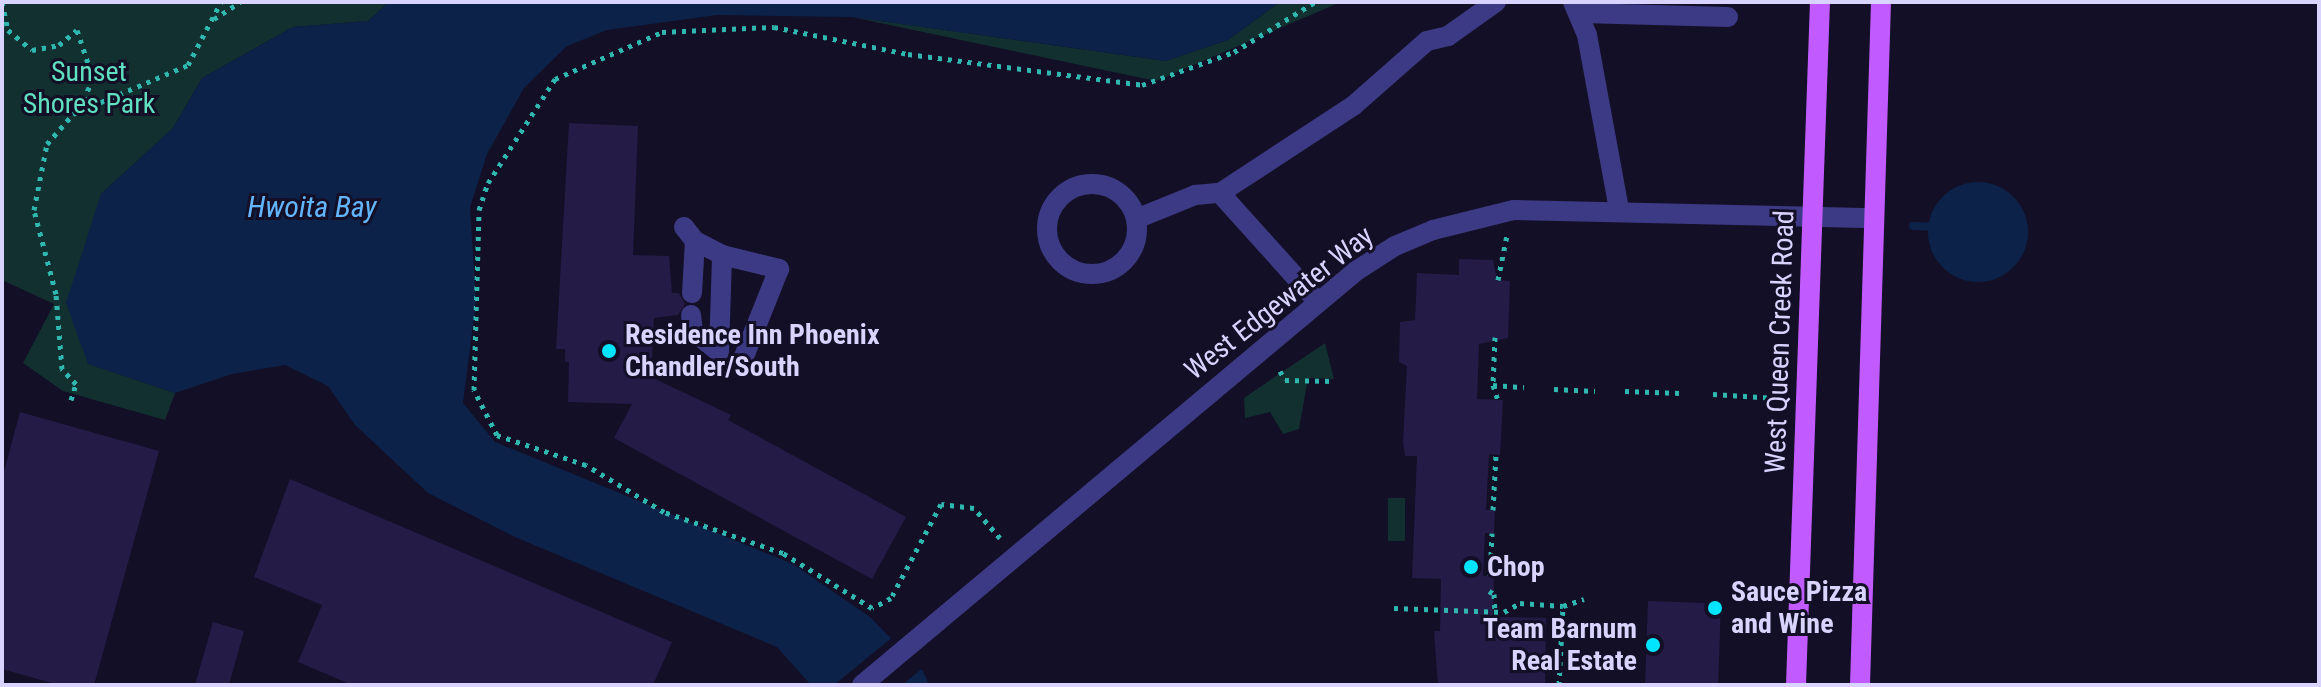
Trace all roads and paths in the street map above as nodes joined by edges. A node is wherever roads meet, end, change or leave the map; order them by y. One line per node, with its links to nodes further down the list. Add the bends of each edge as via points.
1 (2, 2): 12 (path, via 8,30 32,50 59,45 77,30 93,78 86,102)
2 (221, 2): 10 (path)
3 (240, 2): 10 (path)
4 (1315, 2): 11 (path, via 1234,52 1142,85)
5 (1496, 2): 13 (street, via 1448,36 1427,41 1353,106)
6 (1820, 2): 15 (main road, West Queen Creek Road)
7 (1881, 2): 16 (main road)
8 (1577, 8): 9 (street); 14 (street)
9 (1728, 17)
10 (212, 20): 12 (path, via 188,65)
11 (908, 54)
12 (73, 114): 36 (path, via 47,144 34,210 56,294 62,369 76,384)
13 (1220, 193): 17 (street, via 1195,195); 22 (street)
14 (1619, 209): 15 (street, West Edgewater Way); 22 (street, West Edgewater Way, via 1514,210 1433,230 1369,263)
15 (1813, 215): 16 (street, West Edgewater Way); 49 (main road, West Queen Creek Road)
16 (1874, 218): 50 (main road)
17 (1136, 219): 17 (street, via 1121,195 1095,183 1081,185 1057,200 1047,226 1048,241 1065,265 1079,272 1109,271 1132,250)
18 (1507, 235): 20 (path)
19 (722, 255): 21 (street, via 689,234); 23 (street, via 719,352 693,331); 25 (street, via 779,269)
20 (1498, 280)
21 (692, 293)
22 (1318, 302): 47 (street, West Edgewater Way)
23 (691, 315)
24 (1495, 337): 28 (path)
25 (741, 364)
26 (1280, 371): 27 (path, via 1285,380)
27 (1334, 381)
28 (1493, 385): 29 (path); 37 (path)
29 (1524, 387)
30 (1554, 389): 31 (path)
31 (1595, 391)
32 (1625, 391): 33 (path)
33 (1681, 393)
34 (1713, 394): 35 (path)
35 (1776, 398)
36 (71, 400)
37 (1498, 400)
38 (1496, 455): 39 (path)
39 (1493, 510)
40 (1492, 533): 41 (path)
41 (1490, 576)
42 (1489, 591): 46 (path)
43 (1584, 599): 44 (path)
44 (1563, 606): 46 (path, via 1520,603); 48 (path)
45 (1394, 608): 46 (path)
46 (1495, 612)
47 (862, 685)
48 (1559, 685)
49 (1796, 685)
50 (1860, 685)

